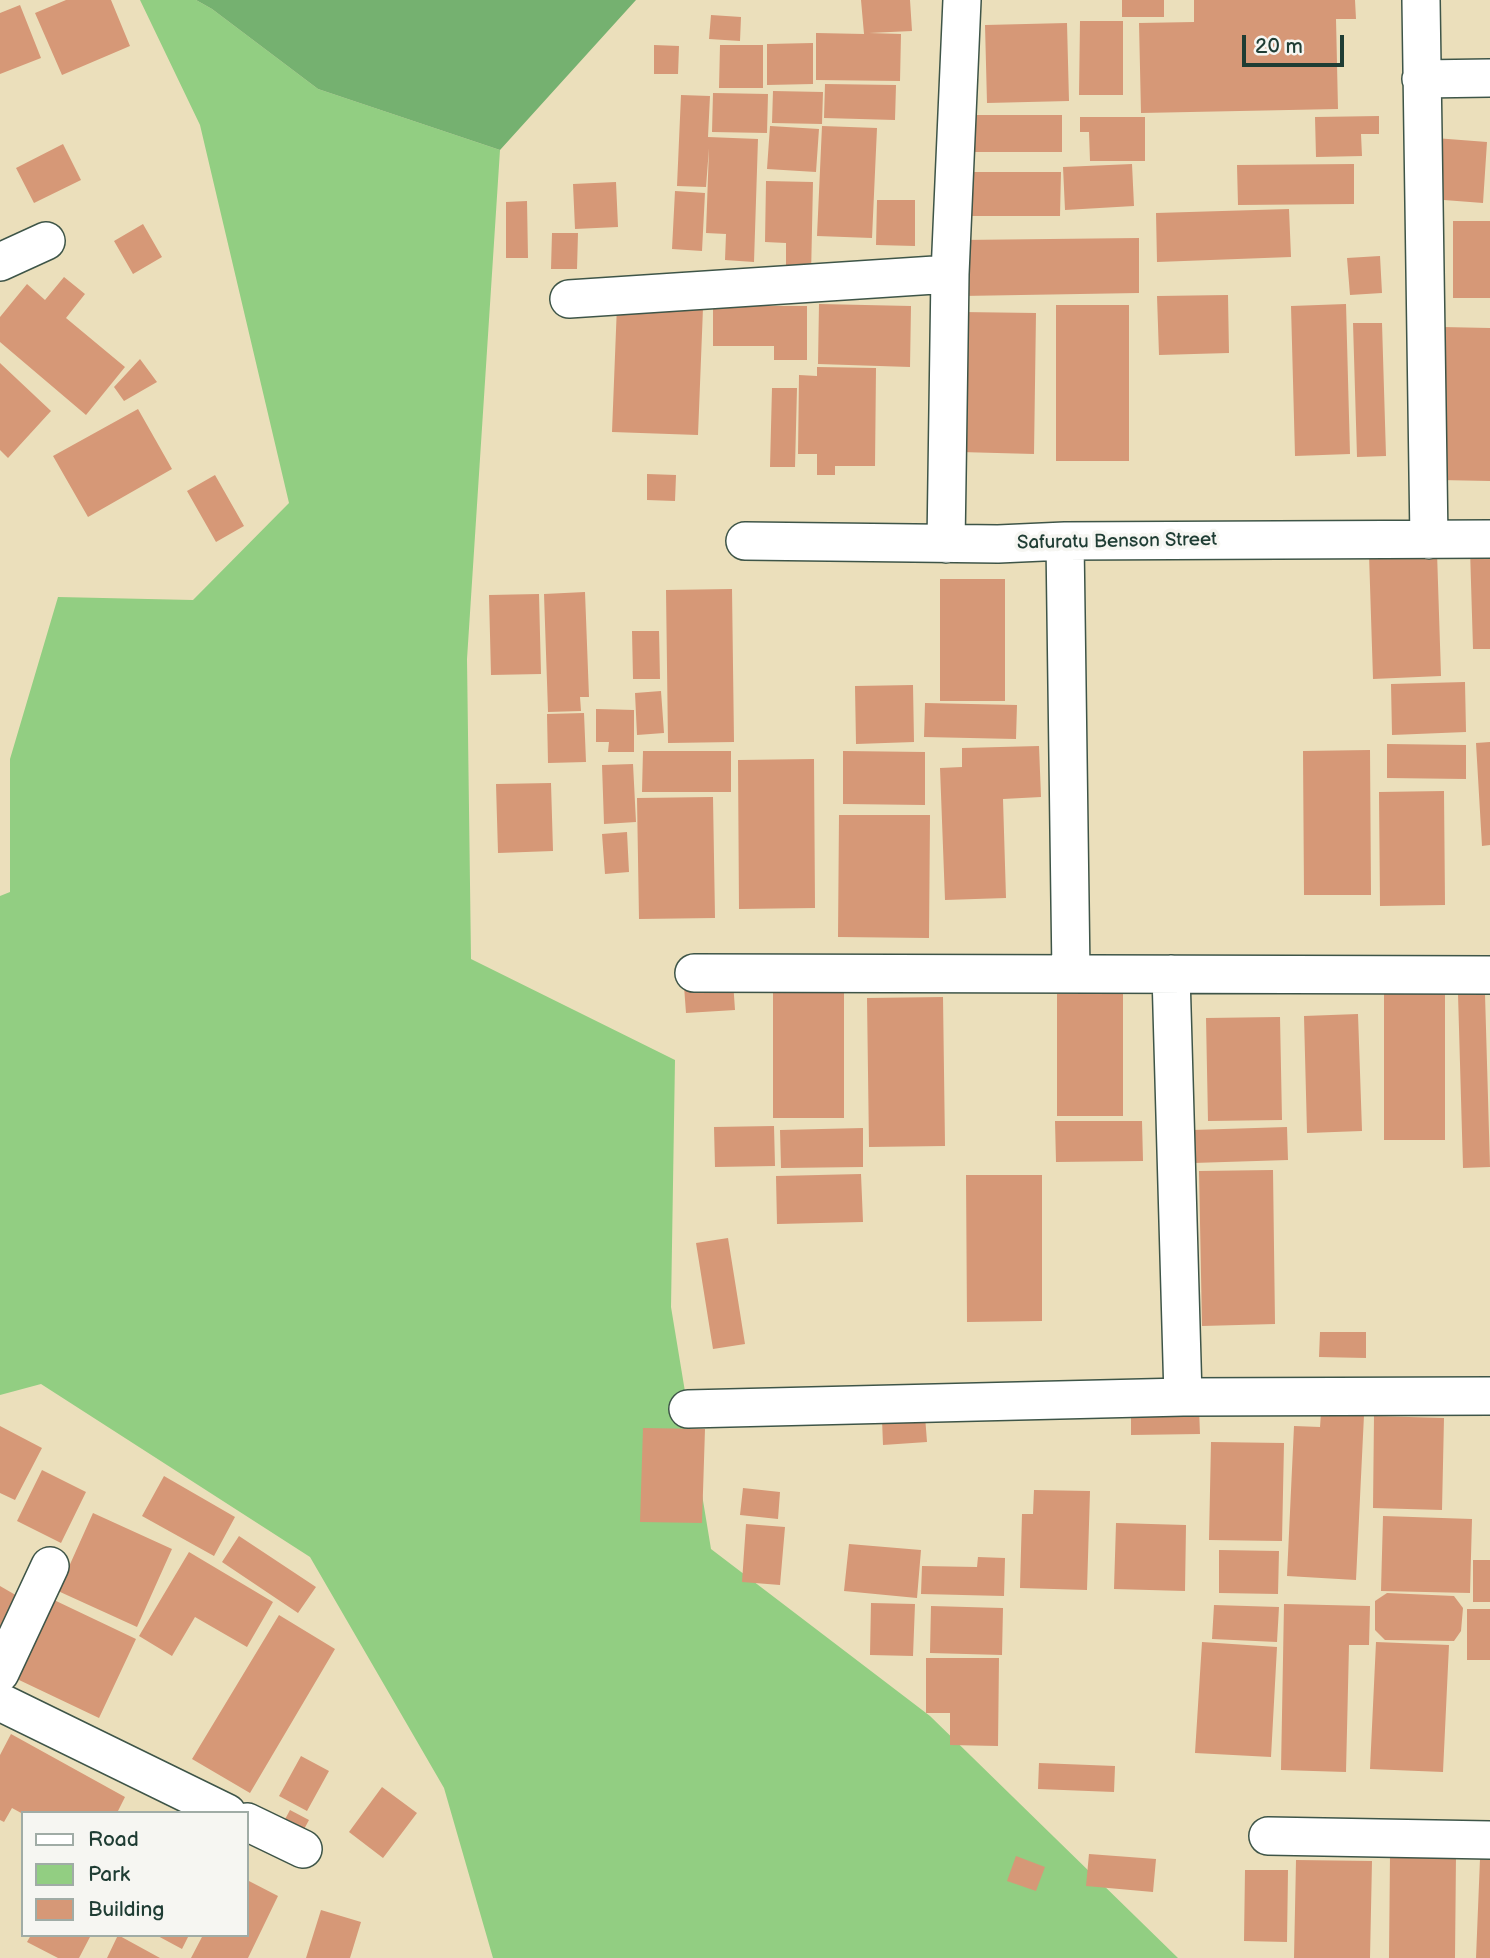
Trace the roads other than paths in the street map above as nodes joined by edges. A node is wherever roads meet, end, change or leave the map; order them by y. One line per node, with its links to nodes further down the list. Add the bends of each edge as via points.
1 (962, 0): 7 (street)
2 (1421, 0): 4 (street)
3 (1490, 78): 4 (street)
4 (1421, 79): 10 (street)
5 (46, 241): 6 (street)
6 (0, 262)
7 (950, 274): 8 (street); 13 (street)
8 (569, 299)
9 (1490, 539): 10 (street, Safuratu Benson Street)
10 (1429, 540): 12 (street, Safuratu Benson Street)
11 (745, 541): 13 (street, Safuratu Benson Street)
12 (1065, 541): 13 (street, Safuratu Benson Street); 15 (street)
13 (946, 544)
14 (694, 973): 15 (street)
15 (1071, 974): 16 (street)
16 (1171, 974): 17 (street); 19 (street)
17 (1490, 975)
18 (1490, 1396): 19 (street)
19 (1183, 1397): 20 (street)
20 (688, 1409)
21 (50, 1566): 22 (street)
22 (0, 1673)
23 (0, 1702): 24 (street)
24 (223, 1811)
25 (248, 1822): 28 (street)
26 (1268, 1836): 27 (street)
27 (1490, 1840)
28 (303, 1849)

